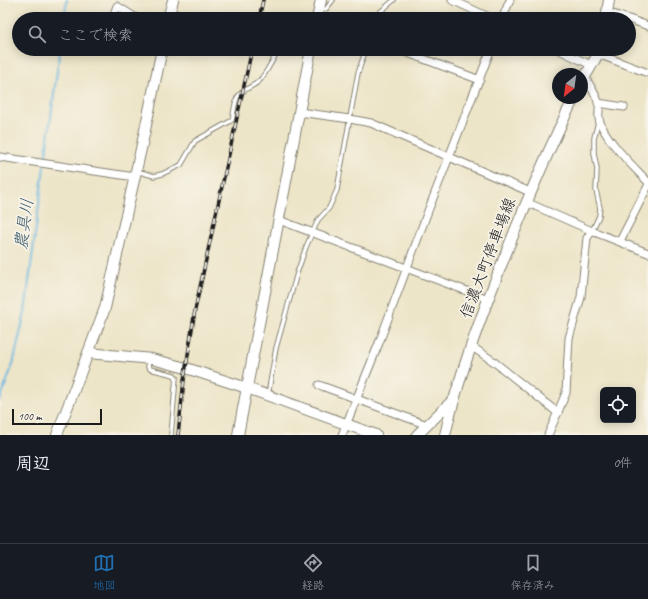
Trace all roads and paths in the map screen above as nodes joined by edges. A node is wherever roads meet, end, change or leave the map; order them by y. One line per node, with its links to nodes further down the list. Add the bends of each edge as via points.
1 (173, 0): 10 (street)
2 (321, 0): 11 (street)
3 (333, 0): 12 (lane)
4 (394, 0): 13 (lane)
5 (452, 0): 14 (street)
6 (510, 0): 15 (street)
7 (609, 0): 16 (street)
8 (115, 12): 9 (street, via 117,6)
9 (127, 12)
10 (170, 12)
11 (319, 12)
12 (322, 12)
13 (380, 12)
14 (479, 12)
15 (505, 12)
16 (607, 12)
17 (636, 22): 18 (street)
18 (648, 26)
19 (161, 56): 41 (street)
20 (275, 56): 41 (lane, via 261,80 237,98 232,120 195,141 181,165 162,174 154,176 140,172)
21 (310, 56): 36 (street)
22 (364, 56): 37 (lane)
23 (416, 56): 31 (street)
24 (489, 56): 31 (street)
25 (572, 56): 28 (street)
26 (596, 56): 28 (street)
27 (610, 56): 30 (street)
28 (591, 65): 29 (street)
29 (588, 70)
30 (648, 73)
31 (480, 80): 39 (street)
32 (588, 87): 33 (street)
33 (598, 103): 35 (street); 38 (street)
34 (571, 104): 44 (street, 信濃大町停車場線)
35 (624, 107)
36 (299, 112): 37 (street); 46 (street)
37 (350, 119): 39 (street, via 371,124); 48 (lane, via 337,190 329,208 318,220)
38 (599, 119): 42 (street, via 608,138); 47 (lane, via 594,138 594,152 597,169 596,190 600,208)
39 (449, 156): 44 (street); 51 (street)
40 (0, 157): 41 (street)
41 (135, 177): 54 (street, via 105,308)
42 (648, 182)
43 (648, 186): 49 (street)
44 (530, 192): 45 (street, 信濃大町停車場線)
45 (526, 202): 47 (street); 52 (street, 信濃大町停車場線)
46 (279, 220): 48 (street); 57 (street)
47 (592, 231): 49 (street); 61 (street, via 587,238 581,297 569,338 566,393)
48 (314, 232): 51 (street); 58 (lane, via 297,273 276,348)
49 (620, 241): 50 (street)
50 (648, 253)
51 (406, 268): 52 (street); 59 (street)
52 (488, 299): 53 (street, 信濃大町停車場線)
53 (471, 346): 60 (street, 信濃大町停車場線); 61 (street)
54 (88, 353): 55 (street); 64 (street)
55 (149, 359): 57 (street); 65 (lane, via 150,369 176,376)
56 (319, 385): 59 (street)
57 (247, 388): 58 (street); 66 (street)
58 (268, 395): 62 (street)
59 (357, 398): 62 (street); 63 (street)
60 (453, 400): 63 (street); 70 (street, 信濃大町停車場線)
61 (558, 413): 71 (street)
62 (347, 424): 67 (street); 68 (street)
63 (427, 425): 69 (street)
64 (57, 435)
65 (171, 435)
66 (238, 435)
67 (342, 435)
68 (376, 435)
69 (417, 435)
70 (445, 435)
71 (548, 435)

